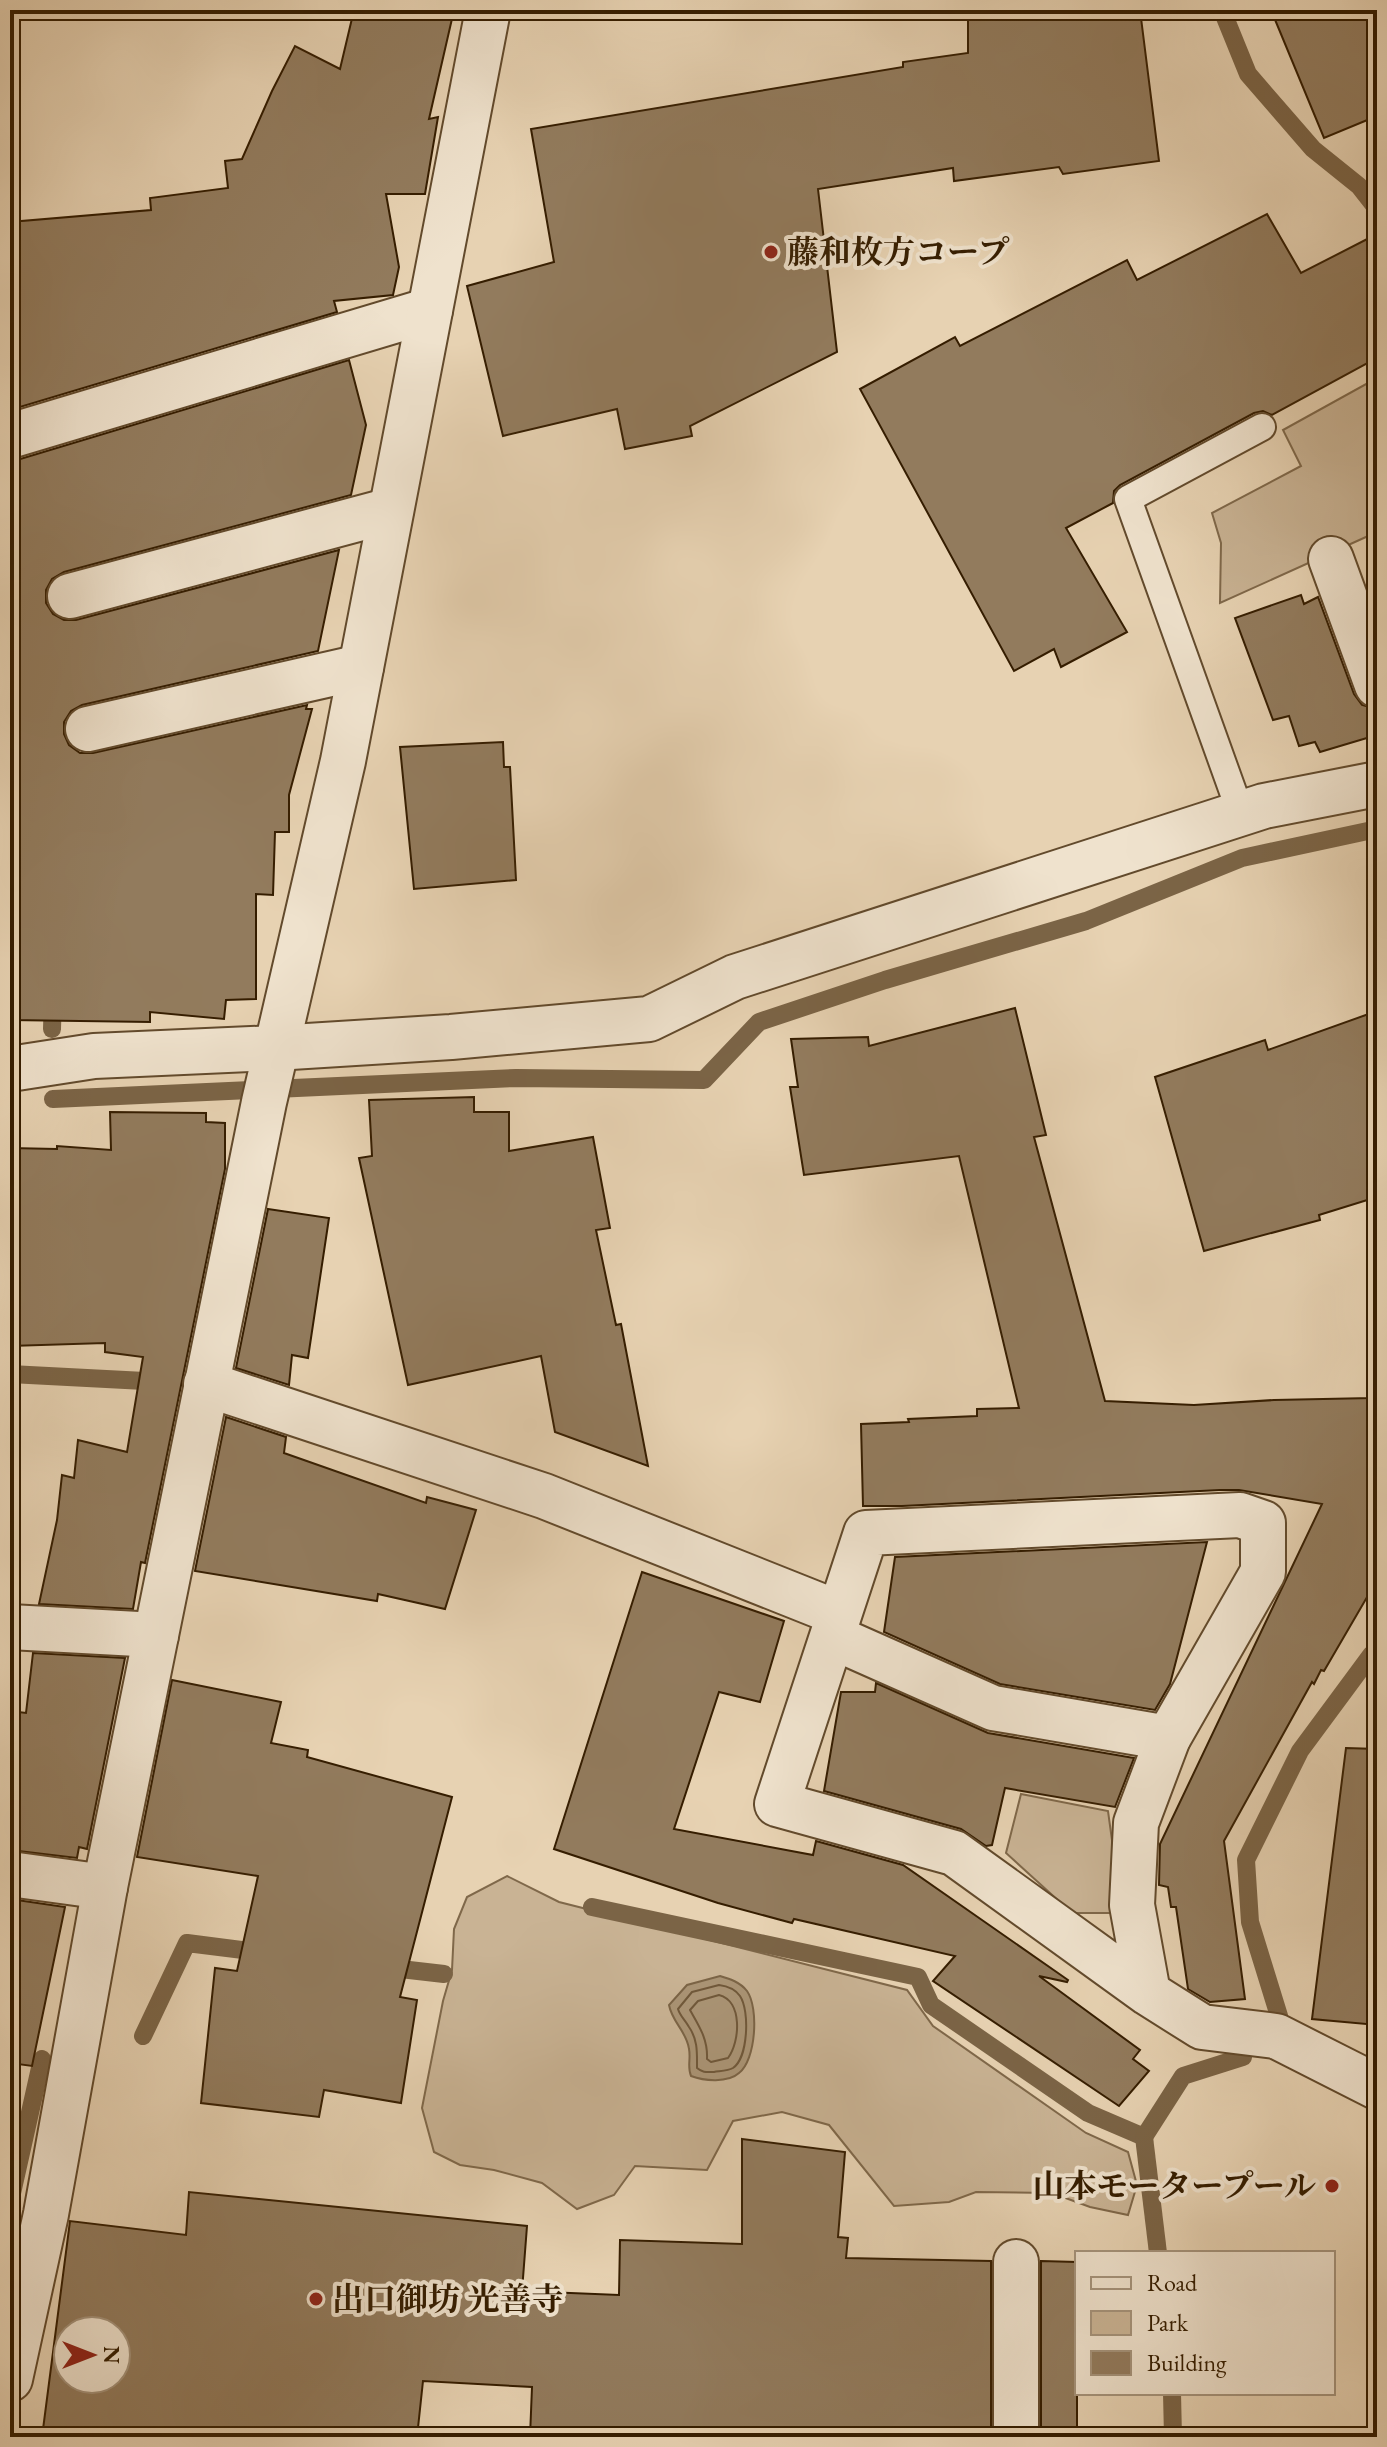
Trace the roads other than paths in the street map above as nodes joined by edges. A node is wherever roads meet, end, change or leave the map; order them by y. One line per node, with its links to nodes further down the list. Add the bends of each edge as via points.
1 (488, 10): 2 (street)
2 (430, 310): 4 (street); 5 (street)
3 (1262, 427): 12 (lane, via 1128,499)
4 (10, 436)
5 (391, 510): 7 (street); 8 (street)
6 (1331, 559): 9 (street)
7 (70, 596)
8 (361, 667): 10 (street); 13 (street)
9 (1377, 685)
10 (88, 729)
11 (1377, 784): 12 (street)
12 (1241, 814): 13 (street, via 735,977 649,1019)
13 (275, 1048): 14 (street, via 94,1056); 15 (street)
14 (10, 1069)
15 (206, 1384): 16 (street, via 544,1496); 18 (street)
16 (836, 1625): 19 (street, via 993,1708); 19 (street, via 866,1533 1240,1515 1263,1523 1263,1572); 22 (street, via 777,1804 954,1853)
17 (10, 1627): 18 (street)
18 (156, 1635): 21 (street)
19 (1168, 1738): 22 (street, via 1136,1823 1132,1905)
20 (10, 1874): 21 (street)
21 (105, 1887): 25 (street, via 46,2214)
22 (1148, 1993): 23 (street, via 1202,2027 1276,2036)
23 (1377, 2087)
24 (1016, 2262): 26 (street)
25 (10, 2379)
26 (1016, 2437)

